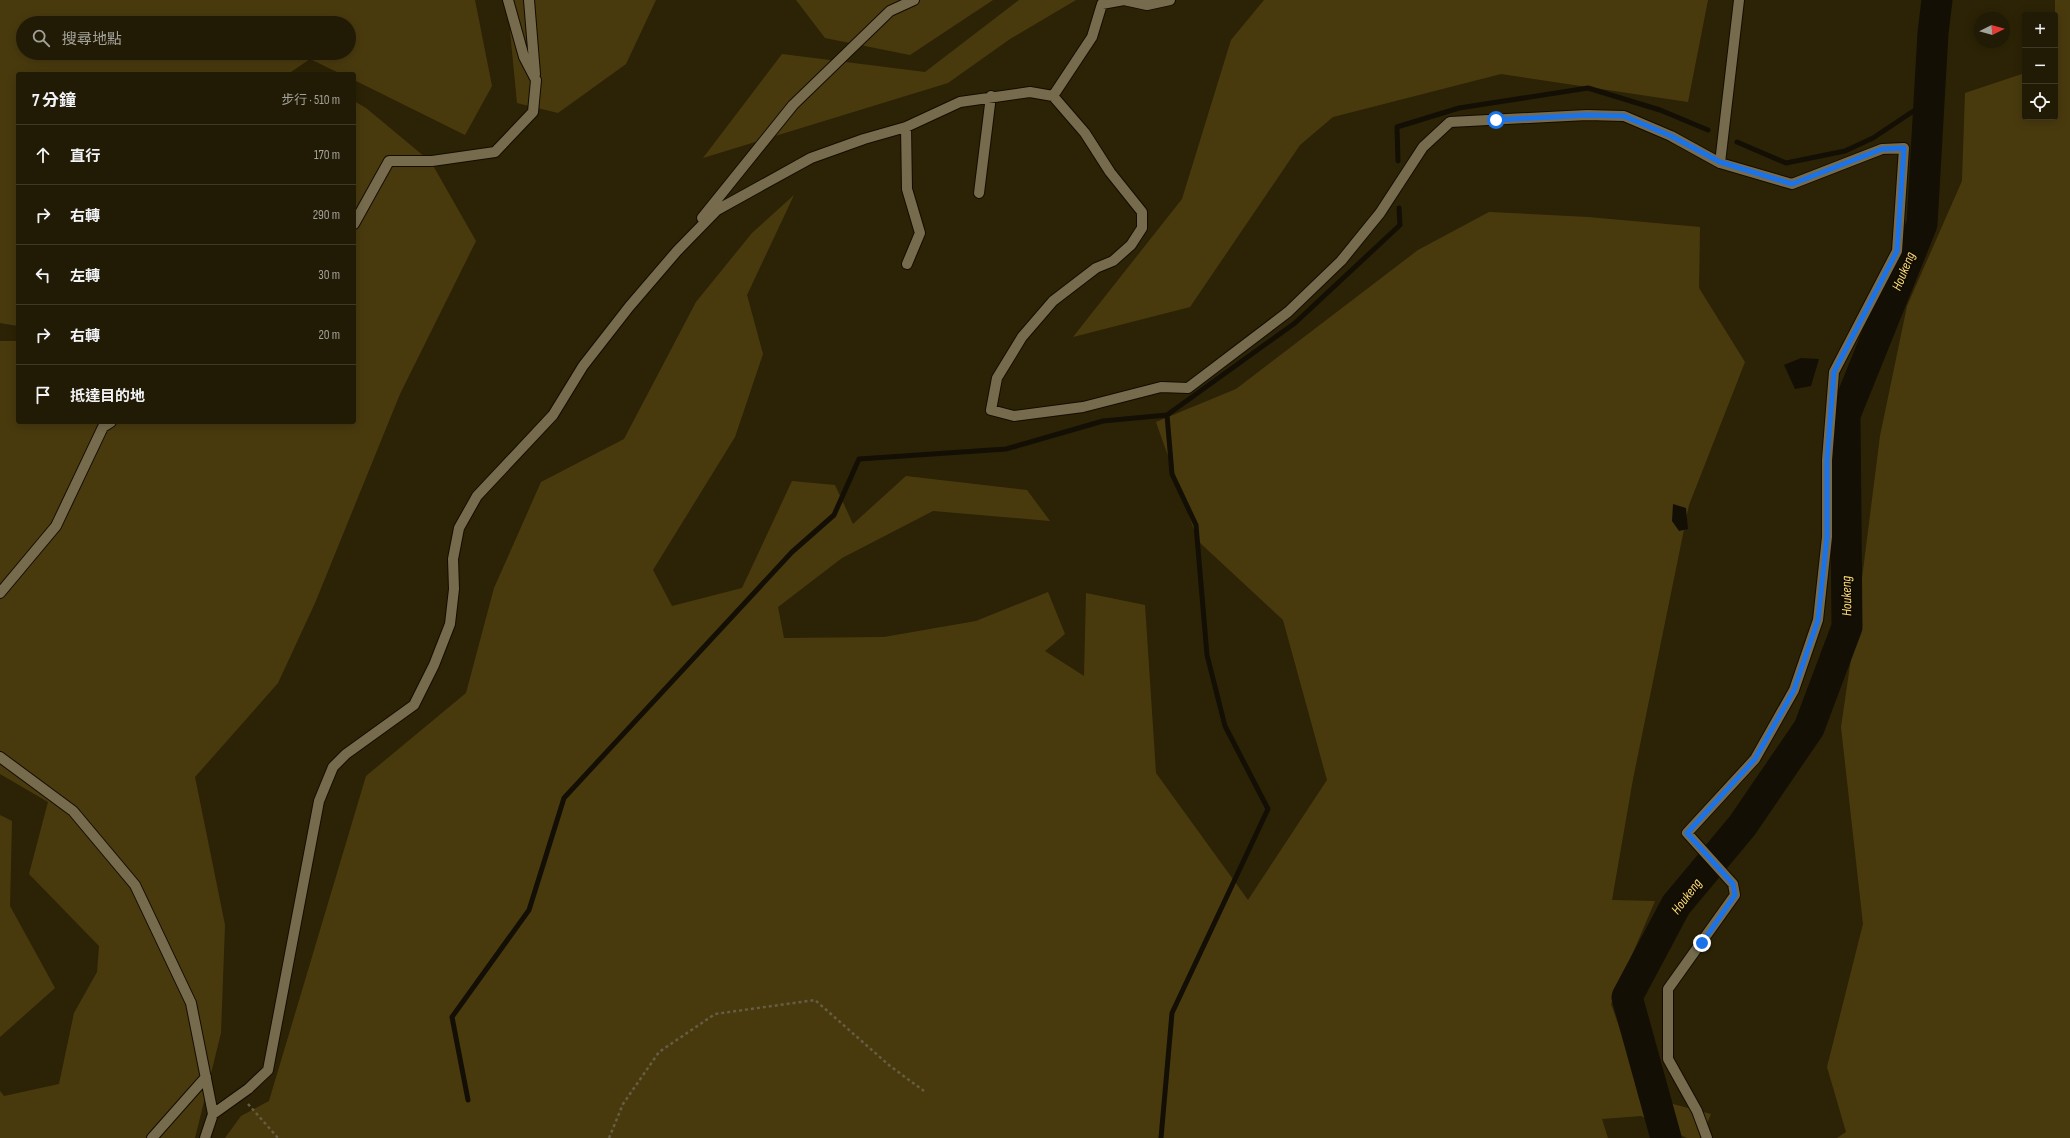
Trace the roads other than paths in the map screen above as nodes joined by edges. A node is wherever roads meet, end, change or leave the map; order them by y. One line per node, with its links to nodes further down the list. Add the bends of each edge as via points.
1 (508, 0): 6 (street, via 524,57)
2 (529, 0): 6 (street)
3 (914, 0): 13 (street, via 890,11 793,105)
4 (1170, 0): 8 (street, via 1148,5 1124,0 1102,4 1092,38)
5 (1739, 0): 10 (street)
6 (536, 80): 12 (street, via 533,112 495,152 432,161 389,161)
7 (992, 96): 8 (street, via 1030,92); 9 (street, via 960,102); 11 (street)
8 (1053, 96): 10 (street, via 1085,133 1110,172 1142,212 1142,228 1131,244 1113,261 1096,268 1053,301 1022,337 997,378 991,410 1014,416 1083,407 1161,387 1188,388 1288,312 1341,261 1380,213 1422,147 1450,122 1587,115 1624,116 1671,136)
9 (906, 127): 13 (street, via 812,158 717,210); 14 (street, via 907,189 920,233)
10 (1720, 162): 22 (street, via 1792,184 1882,149 1904,148 1897,251 1834,372 1827,460 1827,537 1818,620 1794,690 1755,759 1687,833 1733,884 1735,895 1668,989 1668,1059 1697,1111)
11 (979, 193)
12 (356, 220)
13 (677, 251): 19 (street, via 583,366 553,415 478,496 459,528 454,553 454,589 450,624 434,665 414,705 346,754 333,767 319,801 268,1070 240,1095)
14 (907, 264)
15 (108, 424): 16 (street, via 103,427 56,526)
16 (0, 593)
17 (0, 757): 18 (street, via 73,811 135,885 191,1003)
18 (206, 1077): 19 (street); 20 (street)
19 (213, 1114): 21 (street)
20 (152, 1138)
21 (205, 1138)
22 (1707, 1138)

